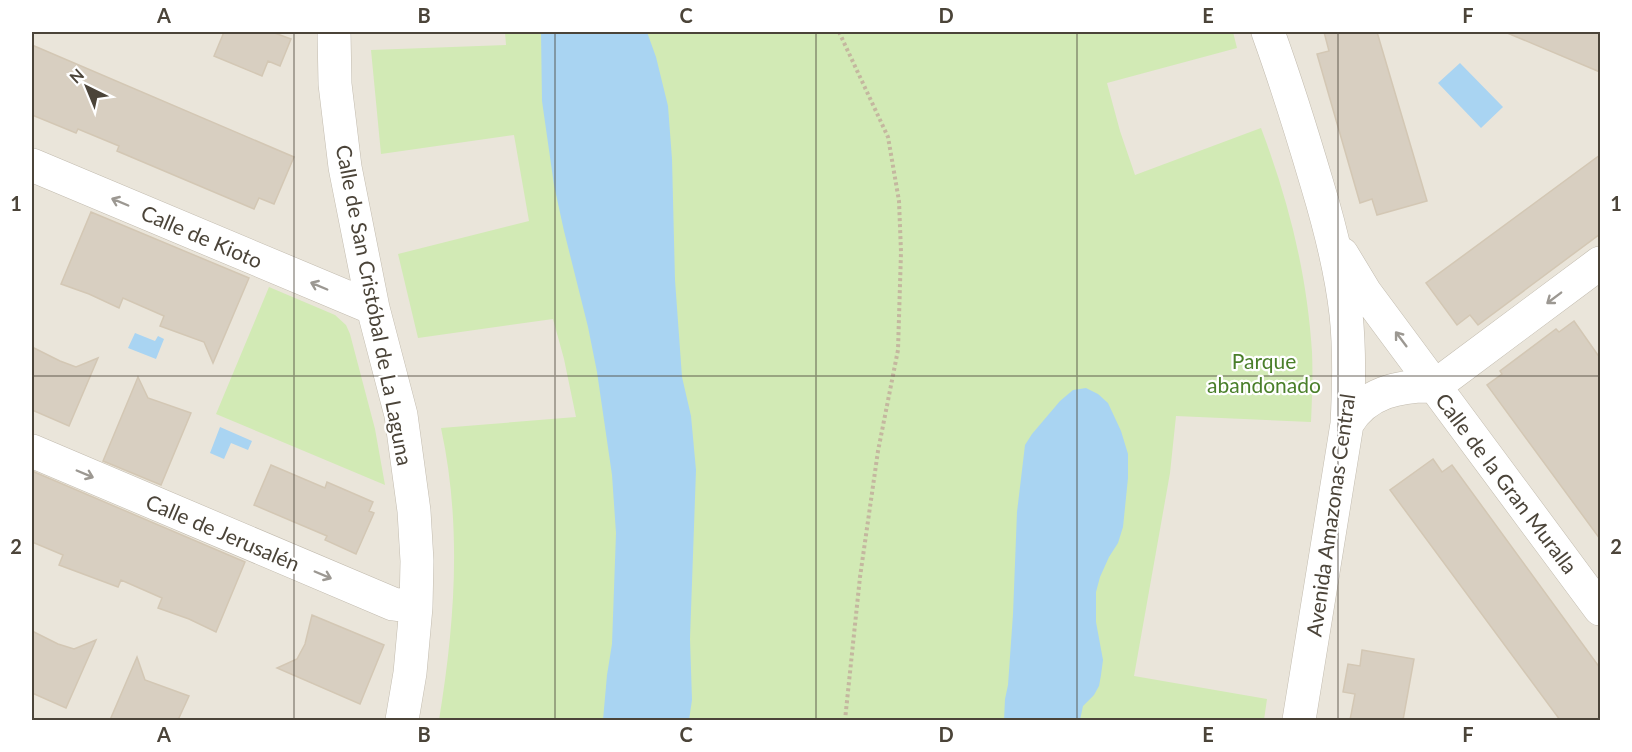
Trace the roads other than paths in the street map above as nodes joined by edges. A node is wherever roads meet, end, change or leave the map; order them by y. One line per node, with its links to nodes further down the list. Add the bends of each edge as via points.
1 (334, 32): 6 (street, Calle de San Cristóbal de La Laguna, via 340,135)
2 (1268, 32): 4 (street, Avenida Amazonas Central)
3 (32, 165): 6 (street, Calle de Kioto, one-way to 3)
4 (1333, 239): 7 (street, Calle de la Gran Muralla, one-way to 4, via 1365,292); 8 (street, Avenida Amazonas Central, via 1346,314 1350,384)
5 (1600, 263): 7 (street, one-way to 7)
6 (373, 308): 10 (street, Calle de San Cristóbal de La Laguna, via 401,415 414,511)
7 (1435, 386): 8 (street, via 1389,391 1362,405); 11 (street, Calle de la Gran Muralla)
8 (1347, 424): 13 (street, Avenida Amazonas Central)
9 (32, 452): 10 (street, Calle de Jerusalén, one-way to 10, via 393,604)
10 (416, 607): 12 (street, Calle de San Cristóbal de La Laguna)
11 (1600, 609)
12 (402, 720)
13 (1299, 720)

